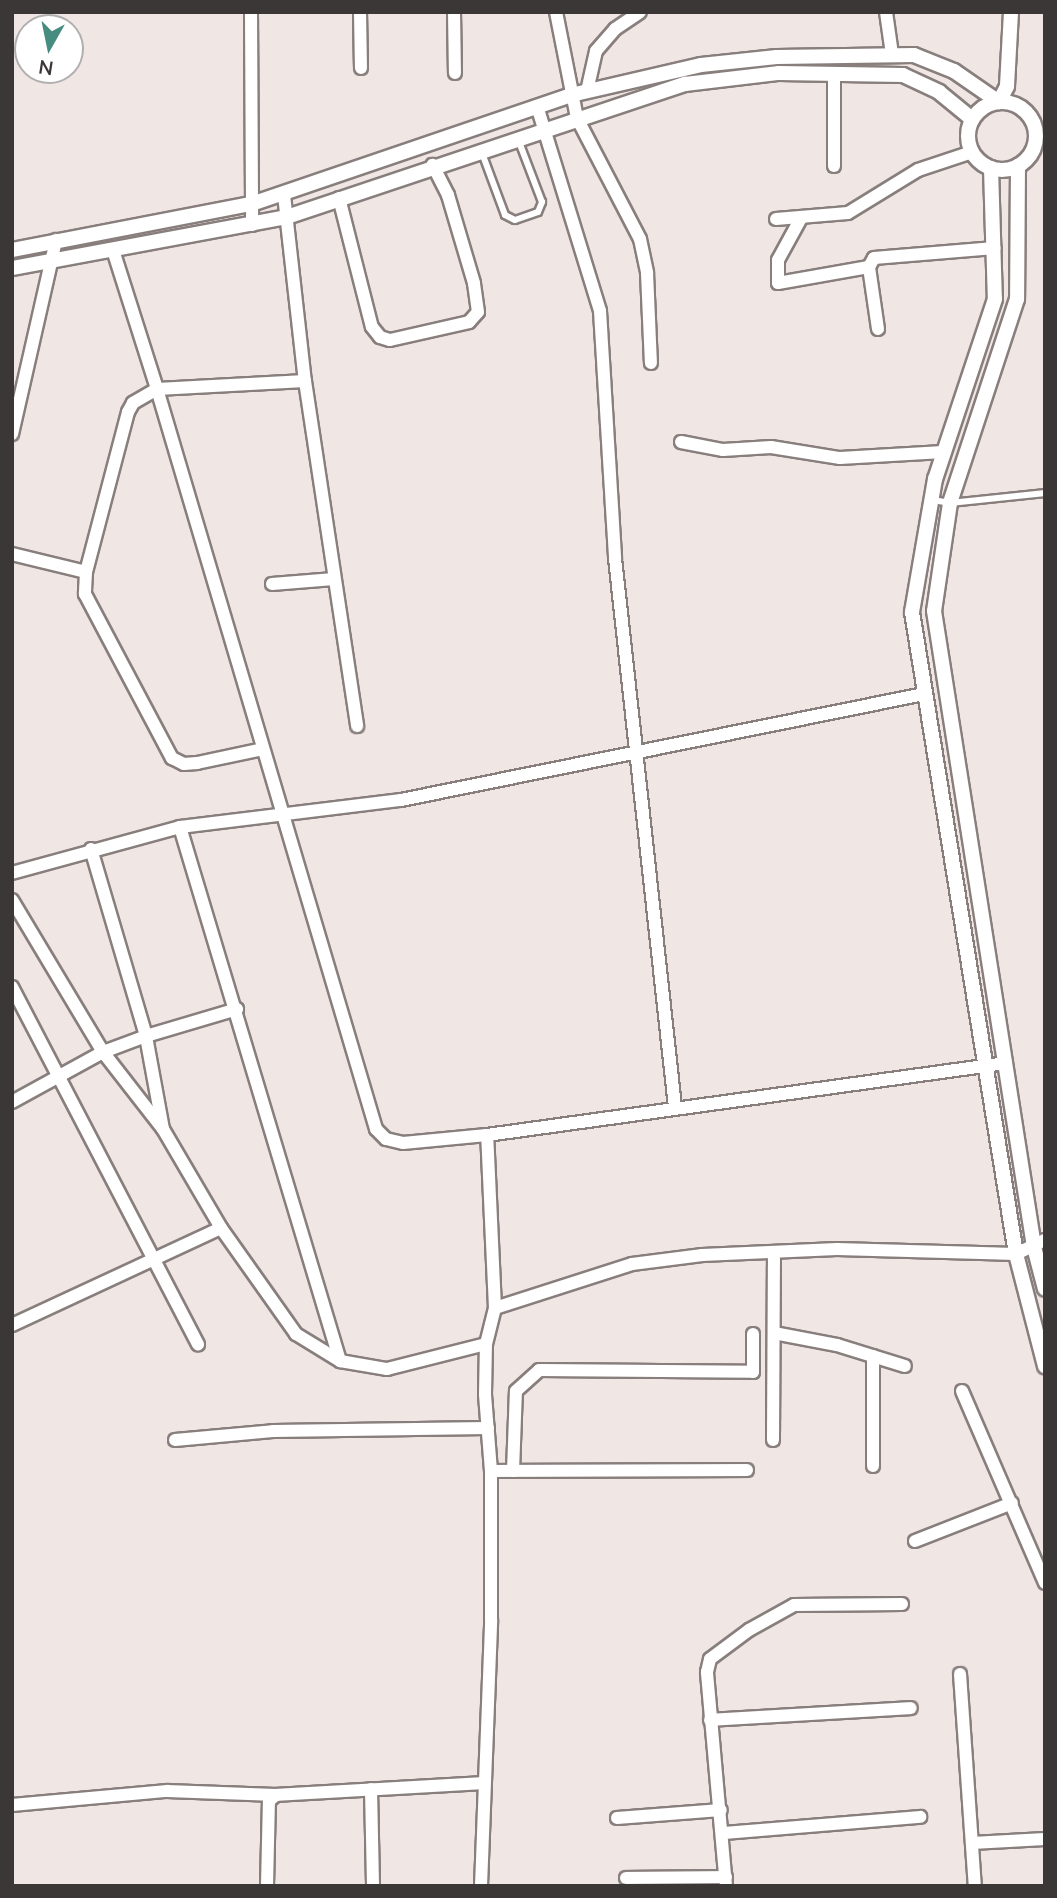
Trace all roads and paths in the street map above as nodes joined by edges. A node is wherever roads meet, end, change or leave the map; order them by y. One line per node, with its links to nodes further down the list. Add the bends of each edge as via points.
1 (251, 12): 30 (street)
2 (360, 12): 9 (street)
3 (454, 12): 10 (street)
4 (556, 12): 13 (street)
5 (640, 12): 12 (street, via 615,29 596,51)
6 (886, 12): 8 (street)
7 (1011, 12): 14 (street, via 1007,86)
8 (892, 54): 12 (street, via 777,57 701,65); 14 (street, via 928,58)
9 (361, 68)
10 (455, 73)
11 (834, 74): 16 (street, via 779,74 685,84); 17 (street, via 903,75 939,92); 25 (street)
12 (587, 91): 13 (street)
13 (571, 95): 15 (street); 16 (street)
14 (999, 102): 17 (street); 18 (street, via 1020,107)
15 (537, 106): 19 (street); 28 (street)
16 (577, 118): 19 (street); 43 (street, via 640,239 647,272)
17 (972, 119): 23 (street, via 968,141)
18 (1039, 125): 22 (street)
19 (546, 128): 20 (street); 59 (street, via 600,311 615,558)
20 (517, 137): 21 (street); 21 (lane, via 542,202 538,212 515,220 505,215)
21 (481, 149): 24 (street)
22 (1039, 151): 26 (street)
23 (972, 152): 27 (street); 32 (street, via 918,170 848,213)
24 (433, 165): 29 (street); 29 (street, via 448,195 474,283 478,312 469,322 390,340 380,337 372,327)
25 (834, 166)
26 (1018, 166): 27 (street); 51 (street, via 1017,299)
27 (991, 168): 36 (street)
28 (284, 195): 30 (street); 31 (street)
29 (339, 198): 31 (street)
30 (251, 204): 34 (street); 35 (street)
31 (287, 216): 34 (street); 44 (street)
32 (801, 218): 33 (street); 40 (street, via 778,260 778,283)
33 (776, 219)
34 (252, 225): 38 (street)
35 (56, 240): 37 (street); 39 (street)
36 (995, 248): 40 (street, via 874,258); 48 (street, via 995,299)
37 (12, 250)
38 (113, 250): 39 (street); 45 (street)
39 (52, 261): 41 (street); 46 (street)
40 (869, 267): 42 (street)
41 (12, 268)
42 (878, 329)
43 (651, 363)
44 (305, 381): 45 (street); 54 (street)
45 (157, 389): 53 (street, via 133,403 128,412); 58 (street)
46 (12, 434)
47 (681, 442): 48 (street, via 723,450 771,447 840,458)
48 (943, 452): 50 (street)
49 (1045, 493): 51 (lane)
50 (930, 500): 51 (lane); 56 (street, via 912,612)
51 (950, 503): 69 (street, via 936,582 936,646)
52 (12, 554): 53 (street)
53 (86, 572): 58 (street, via 85,594 91,611 172,758 184,764 197,763)
54 (334, 579): 55 (street); 57 (street)
55 (271, 584)
56 (924, 694): 59 (street); 70 (street)
57 (357, 726)
58 (263, 749): 60 (street)
59 (637, 752): 60 (street, via 401,800); 73 (street)
60 (285, 812): 61 (street); 75 (street, via 376,1129 386,1139 403,1143)
61 (180, 827): 62 (street); 66 (street)
62 (91, 849): 63 (street); 67 (street)
63 (12, 873)
64 (12, 900): 68 (street)
65 (12, 987): 71 (street)
66 (237, 1009): 67 (street); 89 (street)
67 (146, 1037): 68 (street); 74 (street)
68 (103, 1052): 71 (street); 74 (street)
69 (1006, 1063): 70 (street); 77 (street)
70 (986, 1067): 73 (street); 79 (street)
71 (59, 1077): 72 (street); 80 (street)
72 (12, 1102)
73 (675, 1107): 75 (street)
74 (163, 1129): 76 (street)
75 (487, 1135): 82 (street)
76 (220, 1228): 80 (street); 89 (street, via 296,1334)
77 (1039, 1244): 79 (street); 81 (street)
78 (774, 1252): 79 (street); 82 (street, via 632,1264); 84 (street)
79 (1016, 1254): 90 (street)
80 (156, 1262): 83 (street); 86 (street)
81 (1045, 1289)
82 (495, 1308): 87 (street)
83 (12, 1325)
84 (774, 1326): 88 (street); 95 (street)
85 (753, 1334): 99 (street, via 753,1372 539,1370 516,1391)
86 (198, 1344)
87 (486, 1348): 89 (street, via 387,1369); 93 (street)
88 (873, 1356): 91 (street); 96 (street)
89 (340, 1361)
90 (1044, 1365)
91 (905, 1366)
92 (962, 1391): 100 (street)
93 (488, 1428): 94 (street, via 273,1431); 98 (street)
94 (175, 1440)
95 (773, 1440)
96 (873, 1466)
97 (747, 1470): 99 (street)
98 (491, 1471): 99 (street); 108 (street)
99 (513, 1471)
100 (1012, 1503): 101 (street); 102 (street)
101 (915, 1541)
102 (1039, 1553): 103 (street)
103 (1045, 1583)
104 (902, 1604): 107 (street, via 813,1602 778,1611 710,1659 706,1672)
105 (960, 1674): 117 (street)
106 (911, 1708): 107 (street)
107 (710, 1720): 112 (street)
108 (483, 1783): 109 (street); 122 (street)
109 (371, 1789): 110 (street); 121 (street)
110 (276, 1794): 111 (street, via 167,1791); 120 (street, via 269,1801)
111 (12, 1805)
112 (721, 1810): 114 (street); 115 (street)
113 (920, 1816): 115 (street)
114 (617, 1818)
115 (724, 1833): 119 (street)
116 (1045, 1839): 117 (street)
117 (972, 1843): 123 (street)
118 (626, 1878): 119 (street)
119 (726, 1881)
120 (267, 1886)
121 (373, 1886)
122 (481, 1886)
123 (975, 1886)

